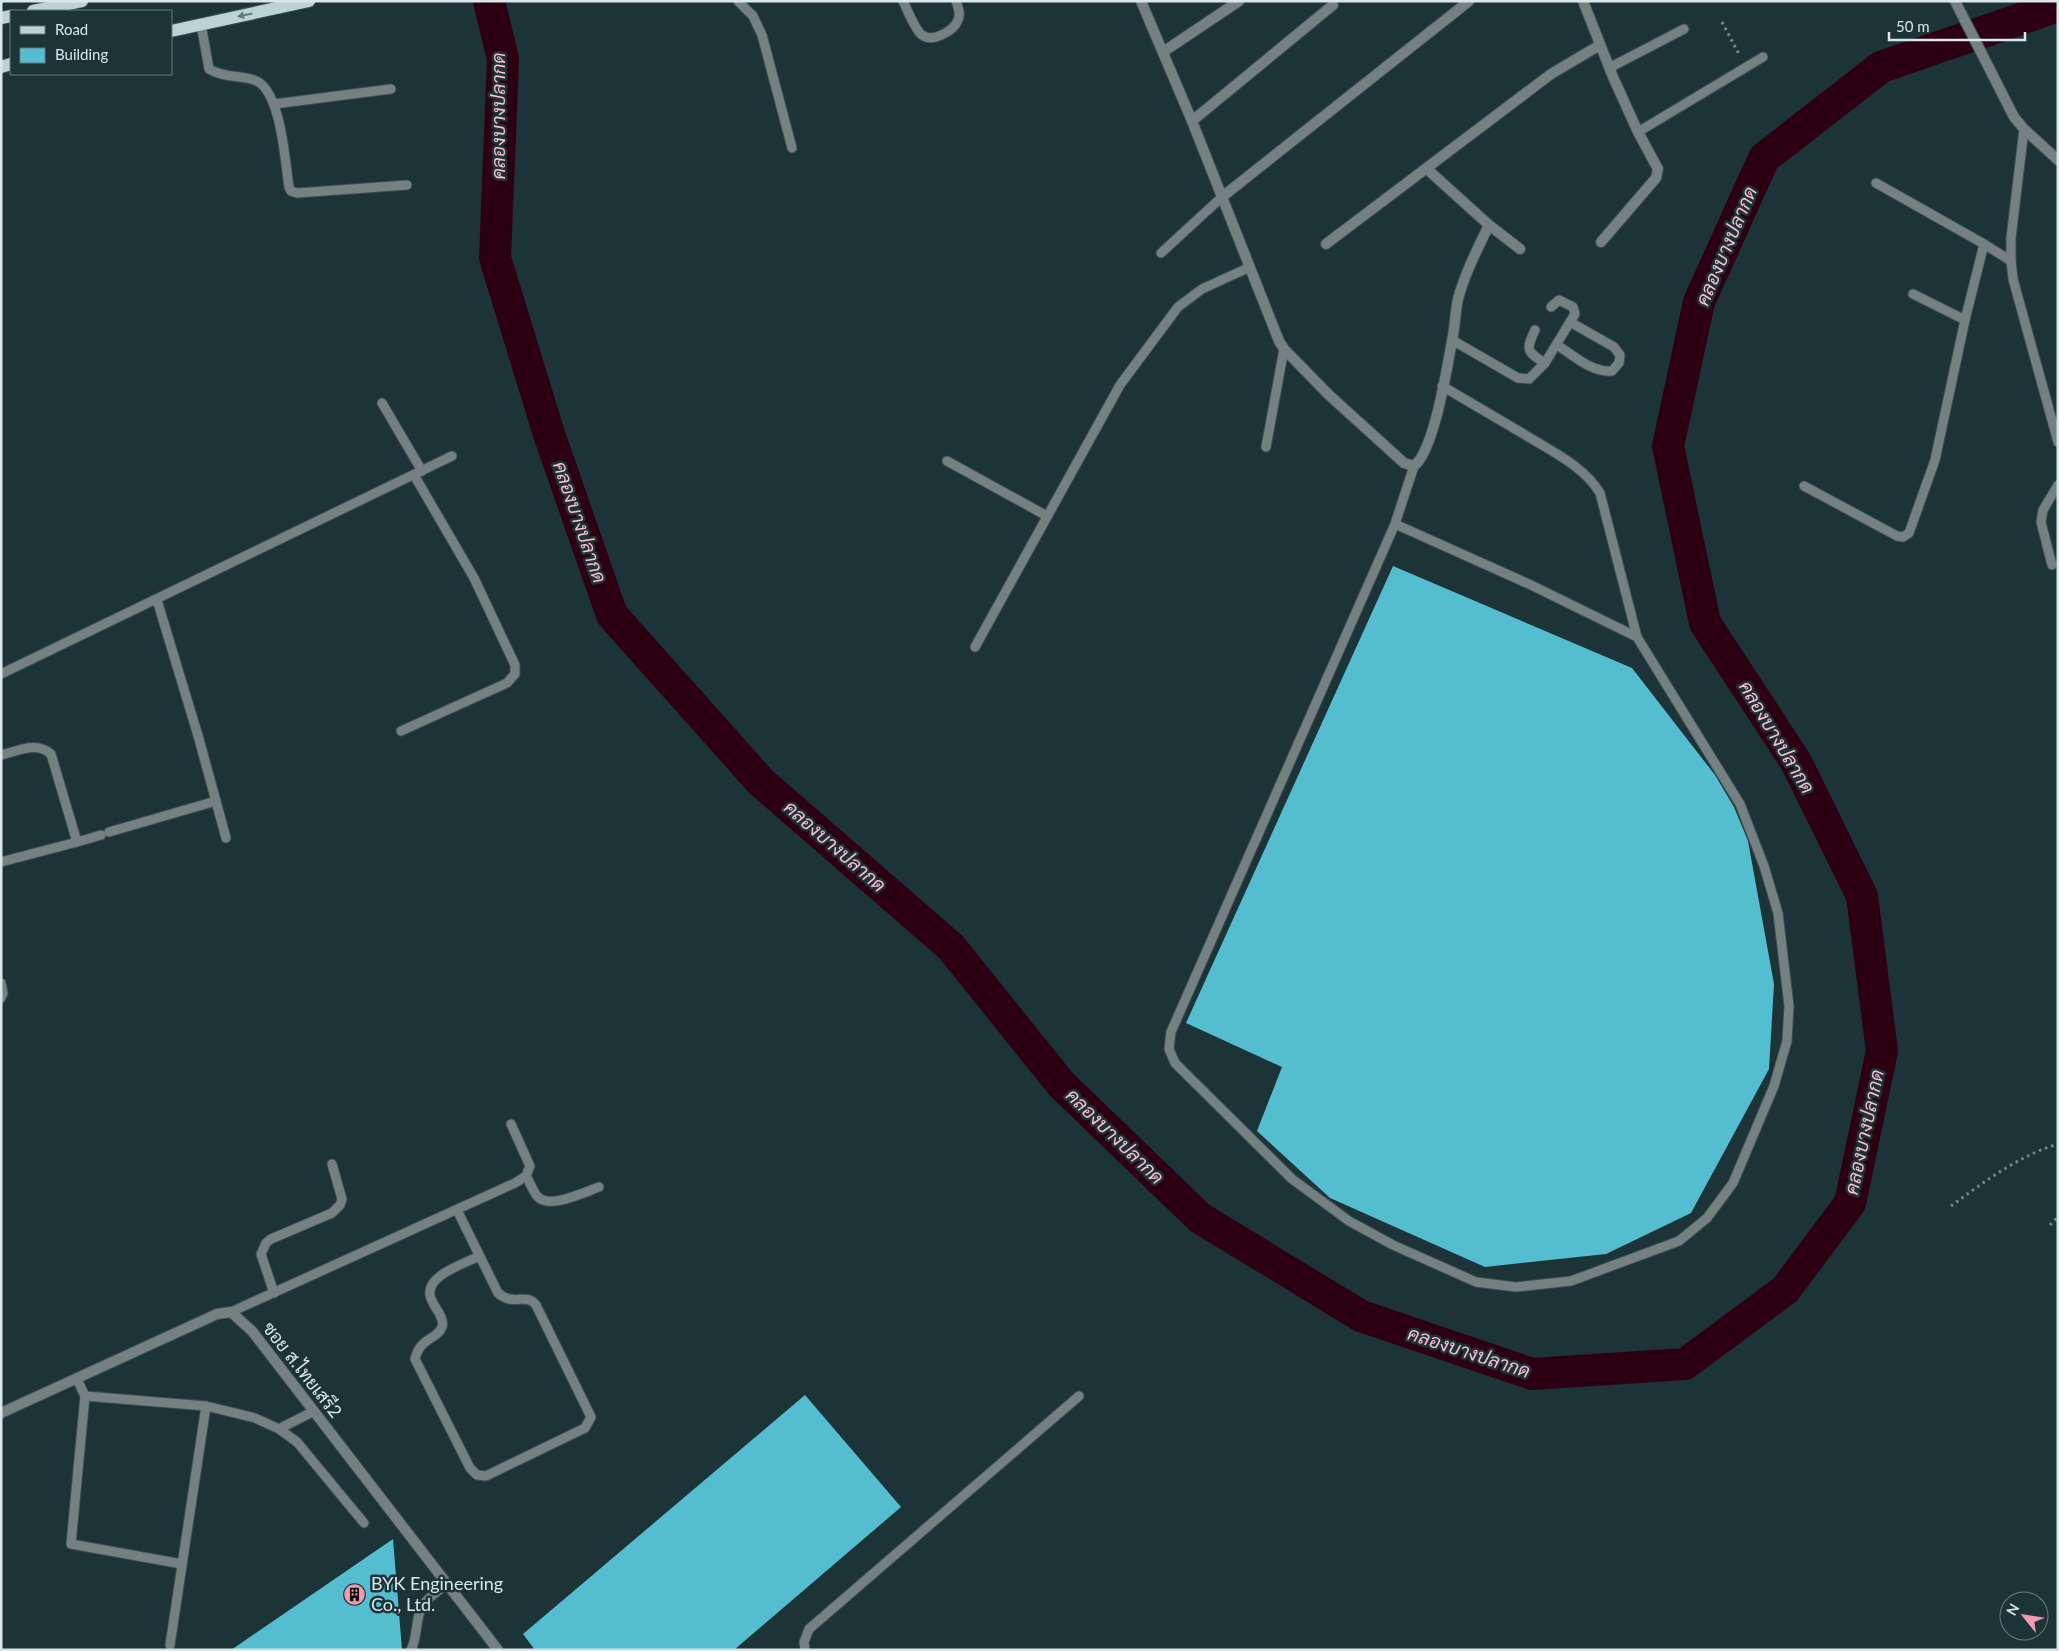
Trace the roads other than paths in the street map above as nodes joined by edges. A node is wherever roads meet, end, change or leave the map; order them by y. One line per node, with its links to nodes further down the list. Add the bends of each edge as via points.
1 (82, 1): 12 (main road)
2 (310, 1): 13 (main road, one-way to 13)
3 (738, 1): 25 (lane, via 753,16 762,35)
4 (903, 1): 5 (lane, via 918,30 930,38 939,36 958,21 960,12)
5 (956, 1)
6 (1142, 1): 17 (street)
7 (1239, 1): 17 (street)
8 (1469, 1): 30 (street)
9 (1583, 1): 16 (street)
10 (1954, 1): 23 (street, via 2014,117)
11 (1333, 6): 22 (street)
12 (37, 10)
13 (201, 24): 15 (main road); 21 (lane, via 210,69 260,82)
14 (1684, 30): 19 (lane)
15 (172, 31)
16 (1600, 45): 19 (street); 27 (street, via 1551,74)
17 (1163, 52): 22 (street)
18 (1763, 57): 24 (lane)
19 (1609, 68): 24 (street)
20 (391, 89): 21 (lane)
21 (274, 104): 29 (lane, via 291,191)
22 (1192, 121): 30 (street)
23 (2024, 129): 26 (street); 37 (lane)
24 (1638, 132): 32 (street, via 1658,169 1656,178)
25 (792, 148)
26 (2058, 160)
27 (1427, 170): 31 (street); 33 (street)
28 (1876, 183): 34 (lane)
29 (407, 185)
30 (1222, 197): 36 (lane); 38 (street)
31 (1488, 225): 35 (street); 44 (street, via 1466,273)
32 (1601, 242)
33 (1326, 244)
34 (1984, 244): 37 (lane); 41 (lane)
35 (1520, 249)
36 (1162, 253)
37 (2011, 261): 50 (lane)
38 (1250, 267): 46 (street, via 1273,330); 58 (lane, via 1202,289 1178,307 1120,385)
39 (1913, 294): 41 (lane)
40 (1551, 307): 42 (lane, via 1559,300 1573,307 1575,314)
41 (1965, 320): 57 (lane, via 1935,460 1909,533 1897,536)
42 (1570, 322): 45 (lane); 45 (lane, via 1614,347 1620,355 1619,363 1612,371 1605,372)
43 (1535, 330): 47 (lane, via 1529,350)
44 (1452, 340): 47 (lane, via 1518,378 1529,378); 48 (street)
45 (1556, 345): 47 (lane)
46 (1284, 349): 51 (lane); 54 (street, via 1404,463)
47 (1545, 363)
48 (1442, 386): 54 (street, via 1427,445 1421,461); 62 (lane, via 1556,454 1595,485 1600,493)
49 (382, 403): 55 (lane)
50 (2058, 442)
51 (1266, 447)
52 (452, 456): 55 (lane)
53 (947, 461): 58 (lane)
54 (1414, 466): 59 (lane)
55 (418, 473): 61 (lane); 65 (lane, via 474,578 515,665 515,674 507,683)
56 (2058, 485): 60 (lane, via 2043,510 2041,522)
57 (1804, 486)
58 (1048, 516): 63 (lane)
59 (1395, 524): 62 (lane); 62 (lane, via 1171,1032 1169,1049 1175,1063 1292,1179 1350,1221 1392,1245 1476,1282 1516,1288 1571,1281 1679,1241 1707,1218 1733,1183 1774,1086 1788,1041 1789,1006 1778,913 1764,866 1740,804)
60 (2052, 565)
61 (157, 600): 64 (lane); 67 (lane)
62 (1637, 637)
63 (975, 647)
64 (1, 674)
65 (401, 731)
66 (1, 755): 69 (lane, via 33,747 44,748 51,754)
67 (216, 801): 68 (lane); 69 (lane)
68 (226, 838)
69 (77, 842): 70 (lane)
70 (1, 862)
71 (1, 982): 72 (lane)
72 (1, 998)
73 (511, 1124): 75 (lane, via 530,1166)
74 (332, 1164): 79 (lane, via 342,1198 340,1205 332,1213 271,1239 263,1249 261,1254)
75 (526, 1176): 76 (lane, via 538,1197 547,1202); 77 (lane)
76 (599, 1187)
77 (457, 1210): 78 (lane); 79 (lane)
78 (479, 1256): 78 (lane, via 436,1278 431,1285 430,1296 443,1326 423,1342 415,1359 470,1468 477,1475 486,1476 585,1428 591,1417 536,1305 526,1298 505,1300)
79 (274, 1293): 80 (lane)
80 (231, 1312): 81 (street, via 217,1314); 85 (street, ซอย ส.ไทยเสรี2, via 252,1331)
81 (77, 1378): 82 (lane); 86 (street)
82 (86, 1396): 84 (lane); 89 (lane, via 71,1544)
83 (1079, 1396): 94 (lane, via 809,1629)
84 (206, 1406): 87 (lane, via 255,1418); 89 (lane)
85 (314, 1411): 87 (lane); 90 (street, ซอย ส.ไทยเสรี2)
86 (1, 1413)
87 (279, 1429): 88 (lane, via 297,1442)
88 (364, 1523)
89 (182, 1564): 91 (lane)
90 (446, 1584): 92 (lane, via 423,1604); 93 (street, ซอย ส.ไทยเสรี2)
91 (170, 1645)
92 (411, 1650)
93 (498, 1650)
94 (805, 1650)

